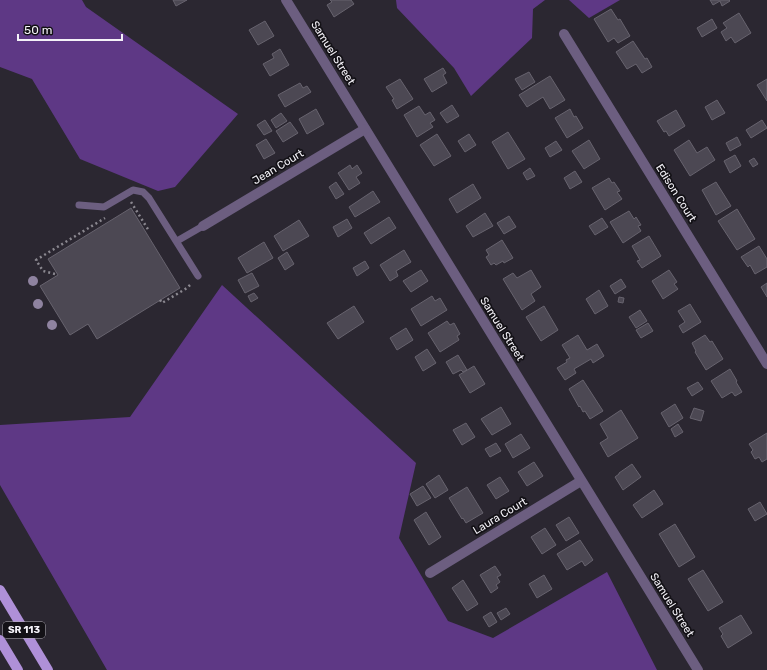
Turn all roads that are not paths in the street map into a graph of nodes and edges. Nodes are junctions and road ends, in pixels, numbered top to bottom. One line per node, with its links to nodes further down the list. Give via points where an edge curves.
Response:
1 (286, 0): 3 (street, Samuel Street)
2 (564, 34): 8 (street, Edison Court)
3 (365, 129): 5 (street, Jean Court); 9 (street, Samuel Street)
4 (79, 205): 6 (lane, via 104,207 133,190 143,192)
5 (203, 226): 6 (lane)
6 (177, 241): 7 (lane)
7 (198, 276)
8 (767, 364)
9 (582, 481): 10 (street, Laura Court); 15 (street, Samuel Street)
10 (430, 573)
11 (0, 590): 14 (main road, SR 113)
12 (0, 640): 13 (main road, SR 113)
13 (18, 670)
14 (48, 670)
15 (698, 670)

